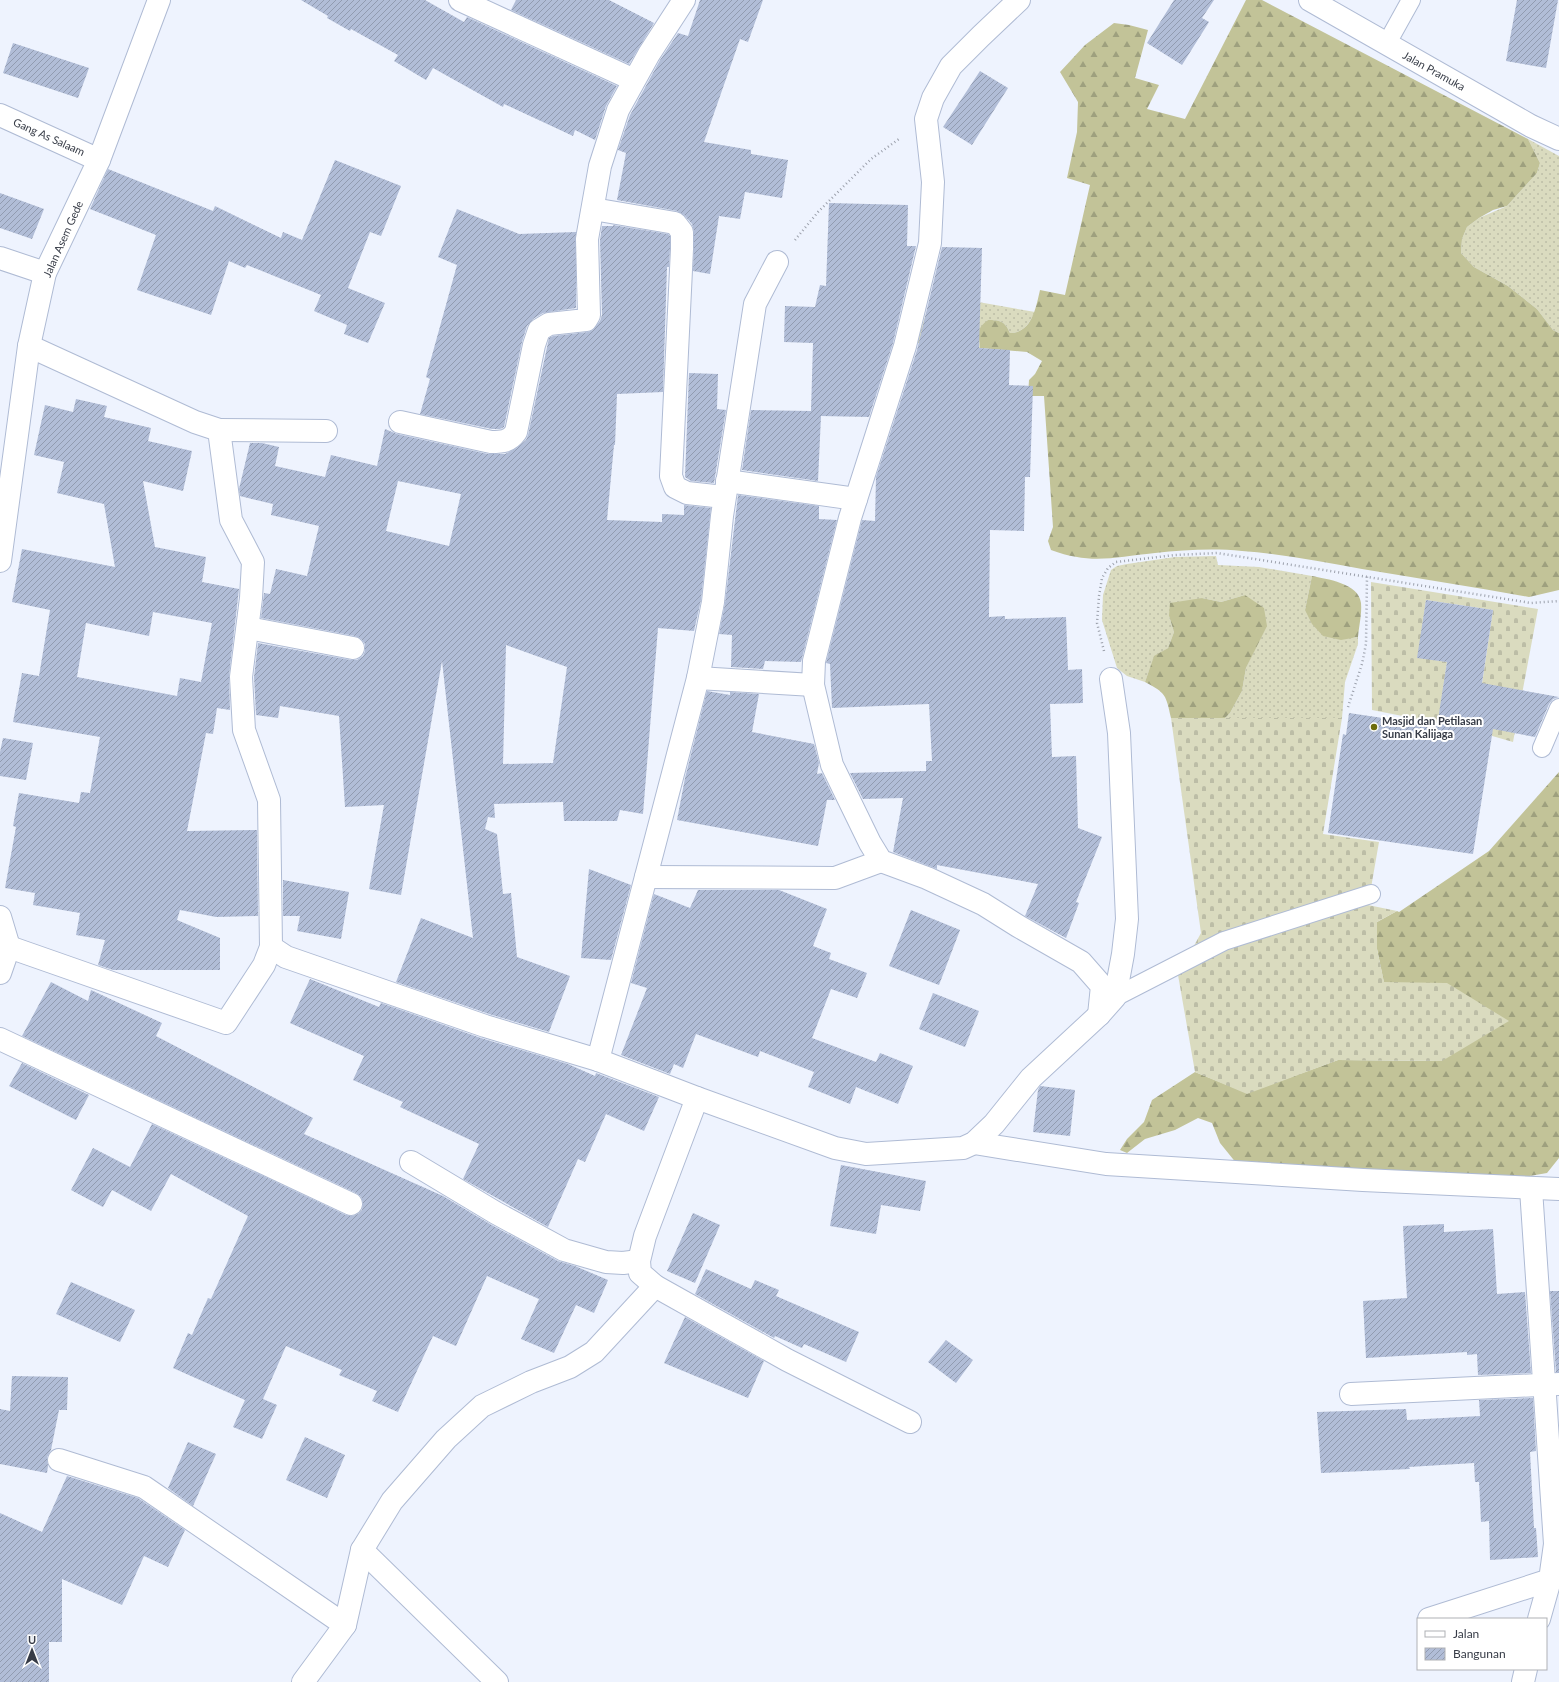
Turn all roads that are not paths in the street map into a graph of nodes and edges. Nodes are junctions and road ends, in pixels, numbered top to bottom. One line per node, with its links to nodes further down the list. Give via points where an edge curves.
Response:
1 (159, 0): 11 (street, Jalan Asem Gede)
2 (460, 0): 8 (street)
3 (684, 0): 8 (street)
4 (1019, 0): 21 (street, via 951,66 933,98 926,119 933,182 930,242 905,346)
5 (1310, 0): 7 (street, Jalan Pramuka)
6 (1411, 0): 7 (lane)
7 (1386, 45): 10 (street, Jalan Pramuka, via 1531,126)
8 (634, 80): 12 (street, via 618,110 600,166)
9 (0, 115): 11 (street, Gang As Salaam)
10 (1558, 136)
11 (99, 160): 15 (street, Jalan Asem Gede)
12 (593, 209): 17 (street, via 587,239 589,315 586,320 549,324 539,330 516,432 512,438 505,442 491,442); 20 (street, via 675,223 682,232 671,476 675,488 687,493)
13 (0, 258): 15 (street)
14 (777, 262): 20 (street, via 755,304)
15 (45, 274): 16 (street, Jalan Asem Gede)
16 (29, 346): 18 (street, via 195,422); 22 (street, Jalan Asem Gede)
17 (400, 422)
18 (219, 430): 19 (street); 23 (street, via 231,520 252,562)
19 (326, 431)
20 (726, 489): 21 (street); 25 (street, via 713,602)
21 (856, 499): 27 (street, via 814,661)
22 (0, 561)
23 (248, 628): 24 (street); 35 (street, via 241,677 244,730 269,800)
24 (353, 648)
25 (698, 678): 27 (street); 31 (street)
26 (1111, 679): 37 (street, via 1119,733 1127,919)
27 (813, 685): 30 (street, via 832,765 866,837)
28 (1559, 708): 29 (lane)
29 (1542, 748)
30 (881, 862): 31 (street, via 835,878); 38 (street, via 927,878 983,904 1081,962 1102,986)
31 (646, 877): 40 (street)
32 (1371, 894): 37 (lane, via 1224,941)
33 (0, 917): 34 (street)
34 (9, 946): 35 (street, via 226,1023 264,965); 36 (street)
35 (271, 946): 40 (street, via 286,957 478,1023)
36 (0, 973)
37 (1115, 997): 38 (street)
38 (1099, 1015): 42 (street, via 1031,1078 994,1124)
39 (0, 1039): 46 (street)
40 (598, 1060): 41 (street)
41 (697, 1098): 42 (street, via 835,1148 866,1154 962,1148); 47 (street, via 645,1236)
42 (974, 1143): 44 (street, via 1106,1164)
43 (411, 1162): 47 (street, via 496,1214 564,1250 606,1262)
44 (1531, 1189): 45 (street); 49 (street)
45 (1559, 1189)
46 (350, 1204)
47 (639, 1261): 48 (street, via 640,1273)
48 (654, 1286): 51 (street, via 787,1360); 54 (street, via 594,1352 570,1367 531,1382 482,1406 446,1439 392,1501)
49 (1552, 1384): 50 (street); 53 (street)
50 (1351, 1394)
51 (910, 1422)
52 (59, 1460): 58 (street, via 144,1487)
53 (1557, 1544): 55 (street)
54 (362, 1550): 58 (street); 61 (street)
55 (1550, 1580): 56 (street); 57 (street)
56 (1432, 1618)
57 (1539, 1618)
58 (345, 1625): 60 (street)
59 (1526, 1670): 62 (street)
60 (303, 1682)
61 (497, 1682)
62 (1523, 1682)

